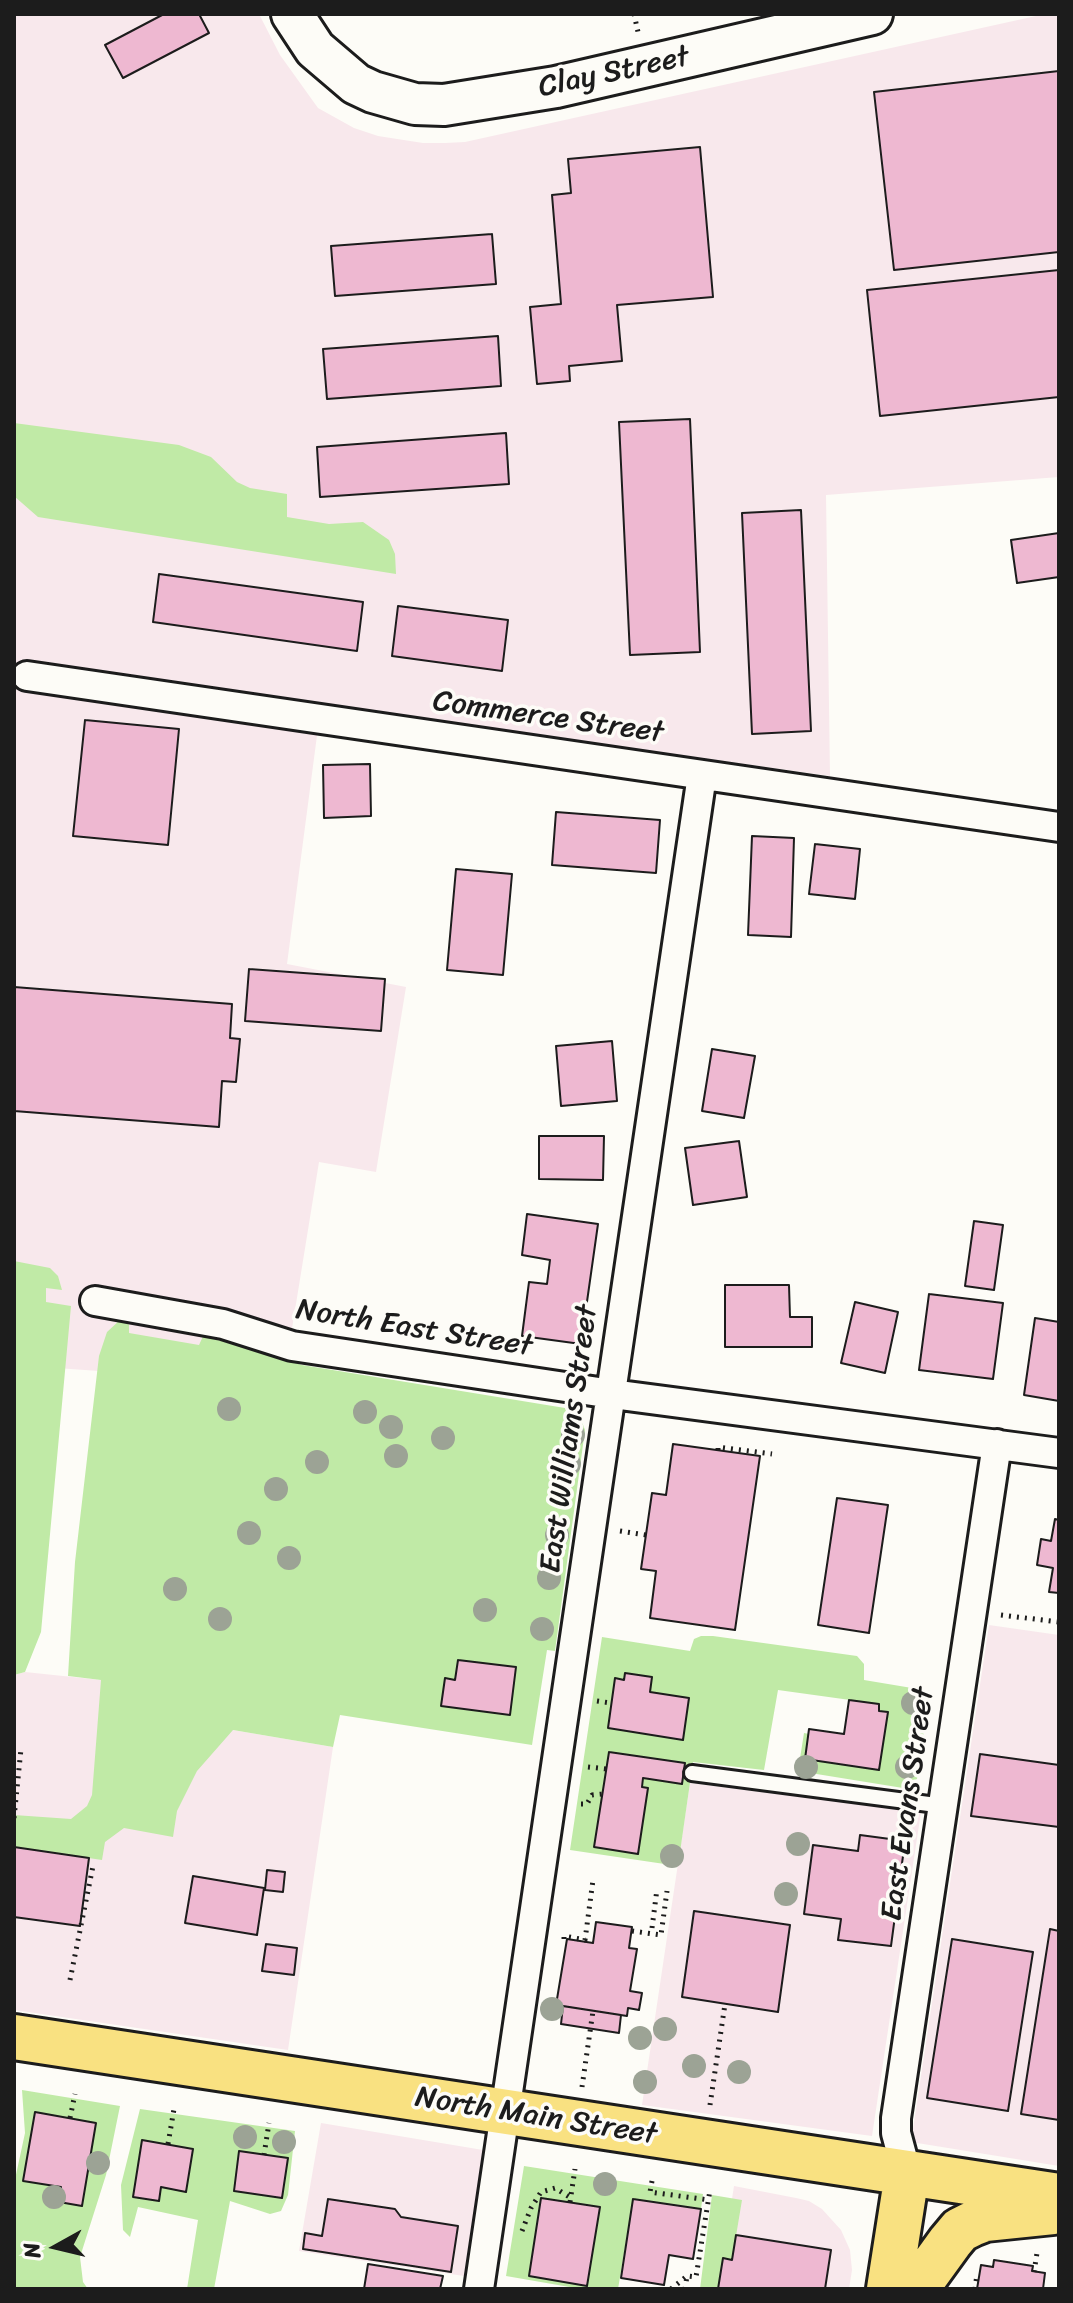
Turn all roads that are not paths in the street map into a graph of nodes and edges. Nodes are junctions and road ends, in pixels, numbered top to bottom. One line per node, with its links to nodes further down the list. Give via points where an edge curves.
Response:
1 (292, 14): 2 (street, Clay Street, via 315,49 356,84 415,104 444,105 556,87)
2 (872, 14)
3 (27, 676): 4 (street, Commerce Street)
4 (702, 775): 5 (street, Commerce Street); 7 (street, East Williams Street)
5 (1059, 827)
6 (95, 1301): 7 (street, North East Street, via 223,1324 292,1346)
7 (612, 1394): 8 (street, North East Street); 13 (street, East Williams Street)
8 (997, 1444): 9 (street, North East Street); 11 (street, East Evans Street)
9 (1059, 1453)
10 (692, 1773): 11 (lane)
11 (944, 1806): 14 (street, East Evans Street, via 896,2118)
12 (14, 2037): 13 (main road, North Main Street)
13 (506, 2113): 14 (main road, North Main Street); 17 (street, East Williams Street)
14 (907, 2174): 15 (main road, North Main Street); 18 (main road)
15 (1059, 2196)
16 (1059, 2212): 19 (main road, via 985,2219 960,2230)
17 (479, 2289)
18 (889, 2289)
19 (916, 2289)

